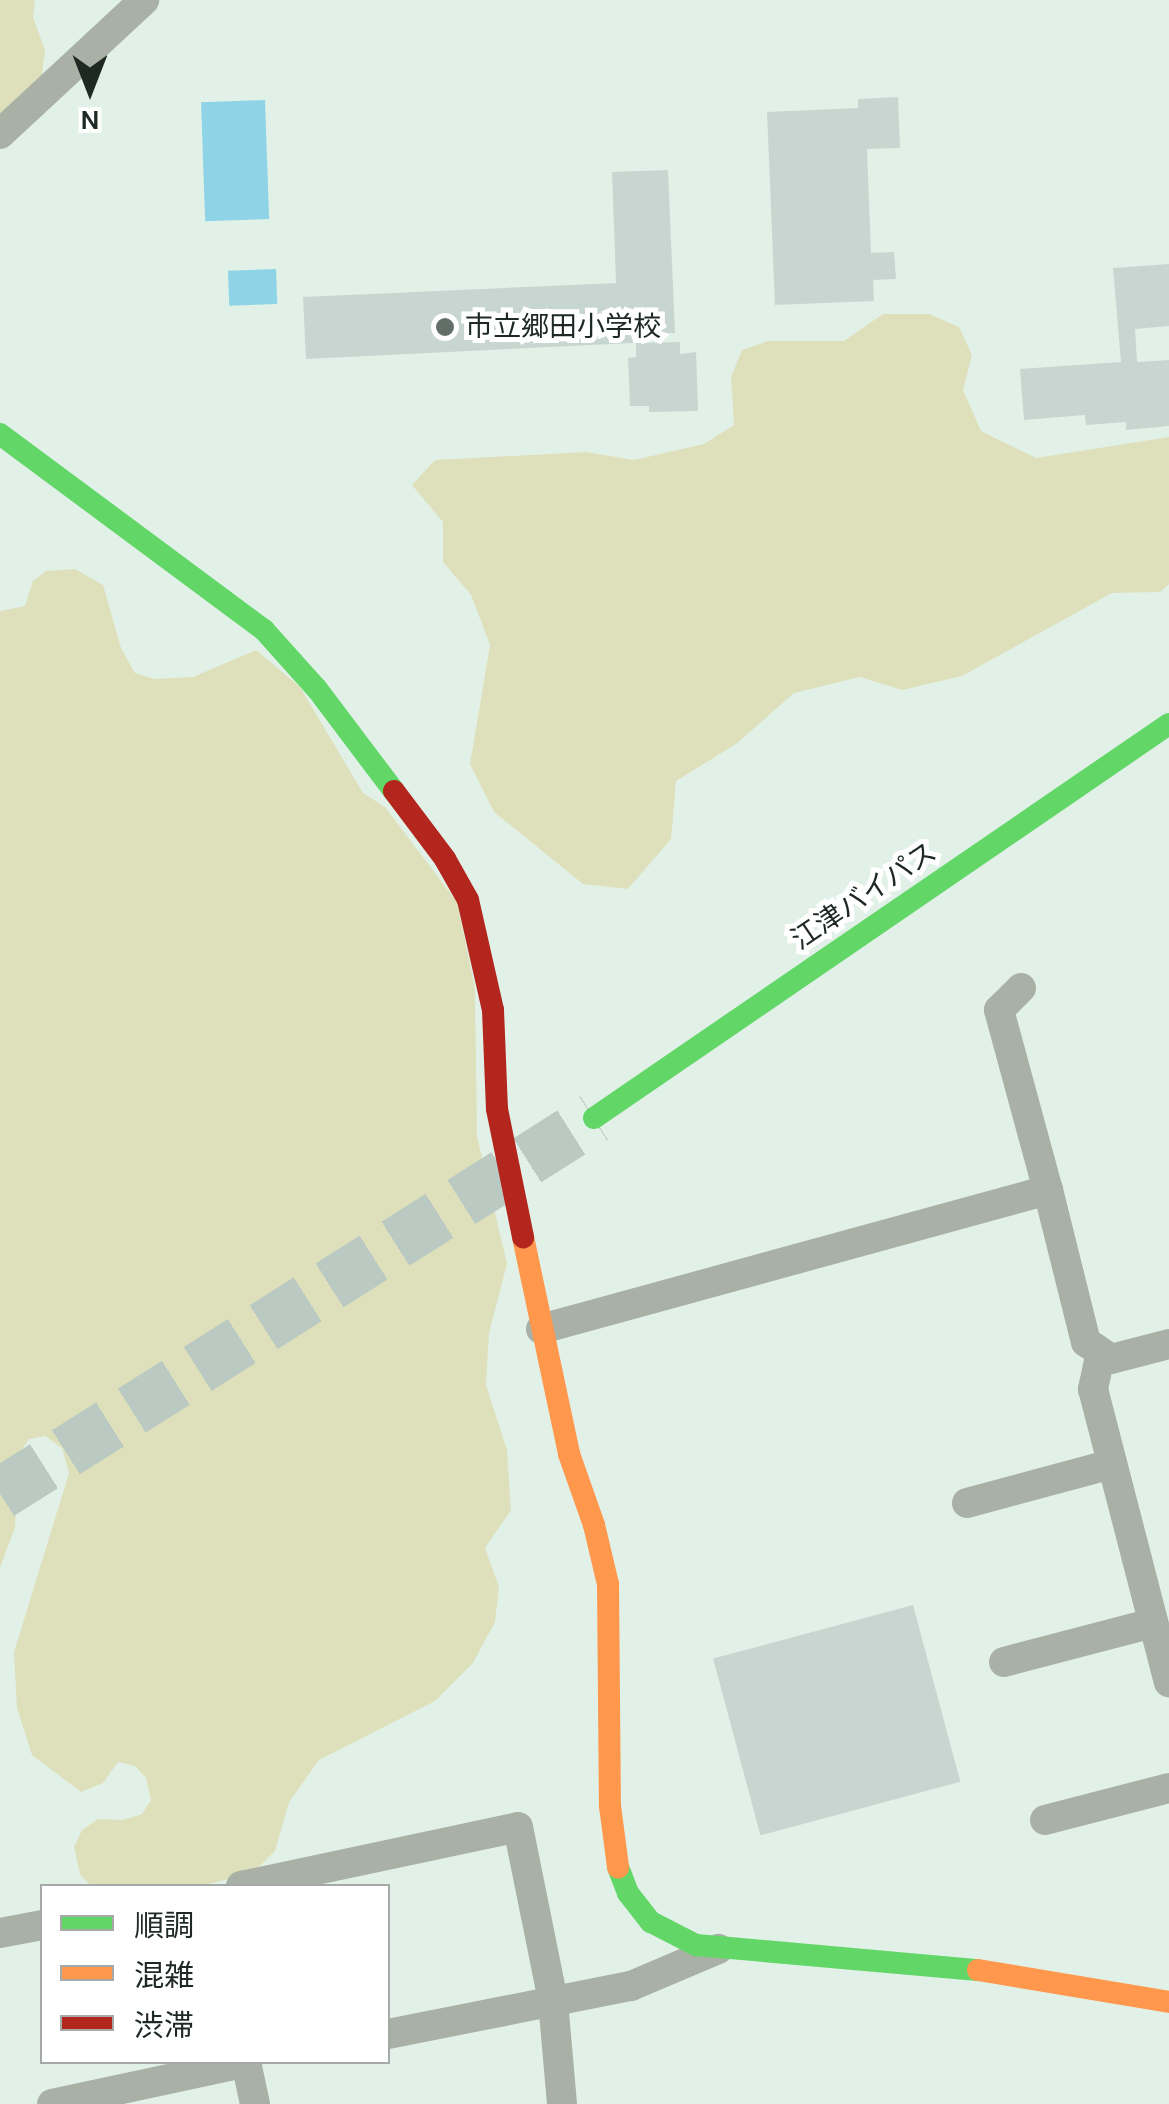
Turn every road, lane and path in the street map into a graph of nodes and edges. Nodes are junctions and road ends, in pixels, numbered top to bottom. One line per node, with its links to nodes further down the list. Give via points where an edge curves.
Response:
1 (144, 0): 2 (street)
2 (0, 134)
3 (0, 434): 8 (main road, via 264,630 317,689 445,860 468,900 486,964 497,1109)
4 (1169, 724): 6 (main road, 江津バイパス)
5 (1020, 988): 7 (street, via 999,1010)
6 (594, 1118)
7 (1048, 1190): 8 (street); 10 (street, via 1086,1342)
8 (541, 1329): 21 (main road, via 608,1584 616,1862 628,1893 651,1922)
9 (1169, 1344): 10 (street)
10 (1100, 1356): 11 (street, via 1093,1390)
11 (1112, 1464): 12 (street); 13 (street)
12 (967, 1503)
13 (1154, 1623): 14 (street); 15 (street)
14 (1004, 1662)
15 (1169, 1682)
16 (1169, 1788): 17 (street)
17 (1045, 1820)
18 (251, 1884): 22 (street, via 518,1828)
19 (40, 1925): 20 (street)
20 (0, 1933)
21 (718, 1949): 22 (street, via 632,1986); 23 (main road, via 1011,1972)
22 (552, 2001): 24 (street); 29 (street)
23 (1169, 2002)
24 (390, 2034)
25 (238, 2064): 27 (street)
26 (247, 2064): 28 (street)
27 (52, 2104)
28 (255, 2104)
29 (562, 2104)

